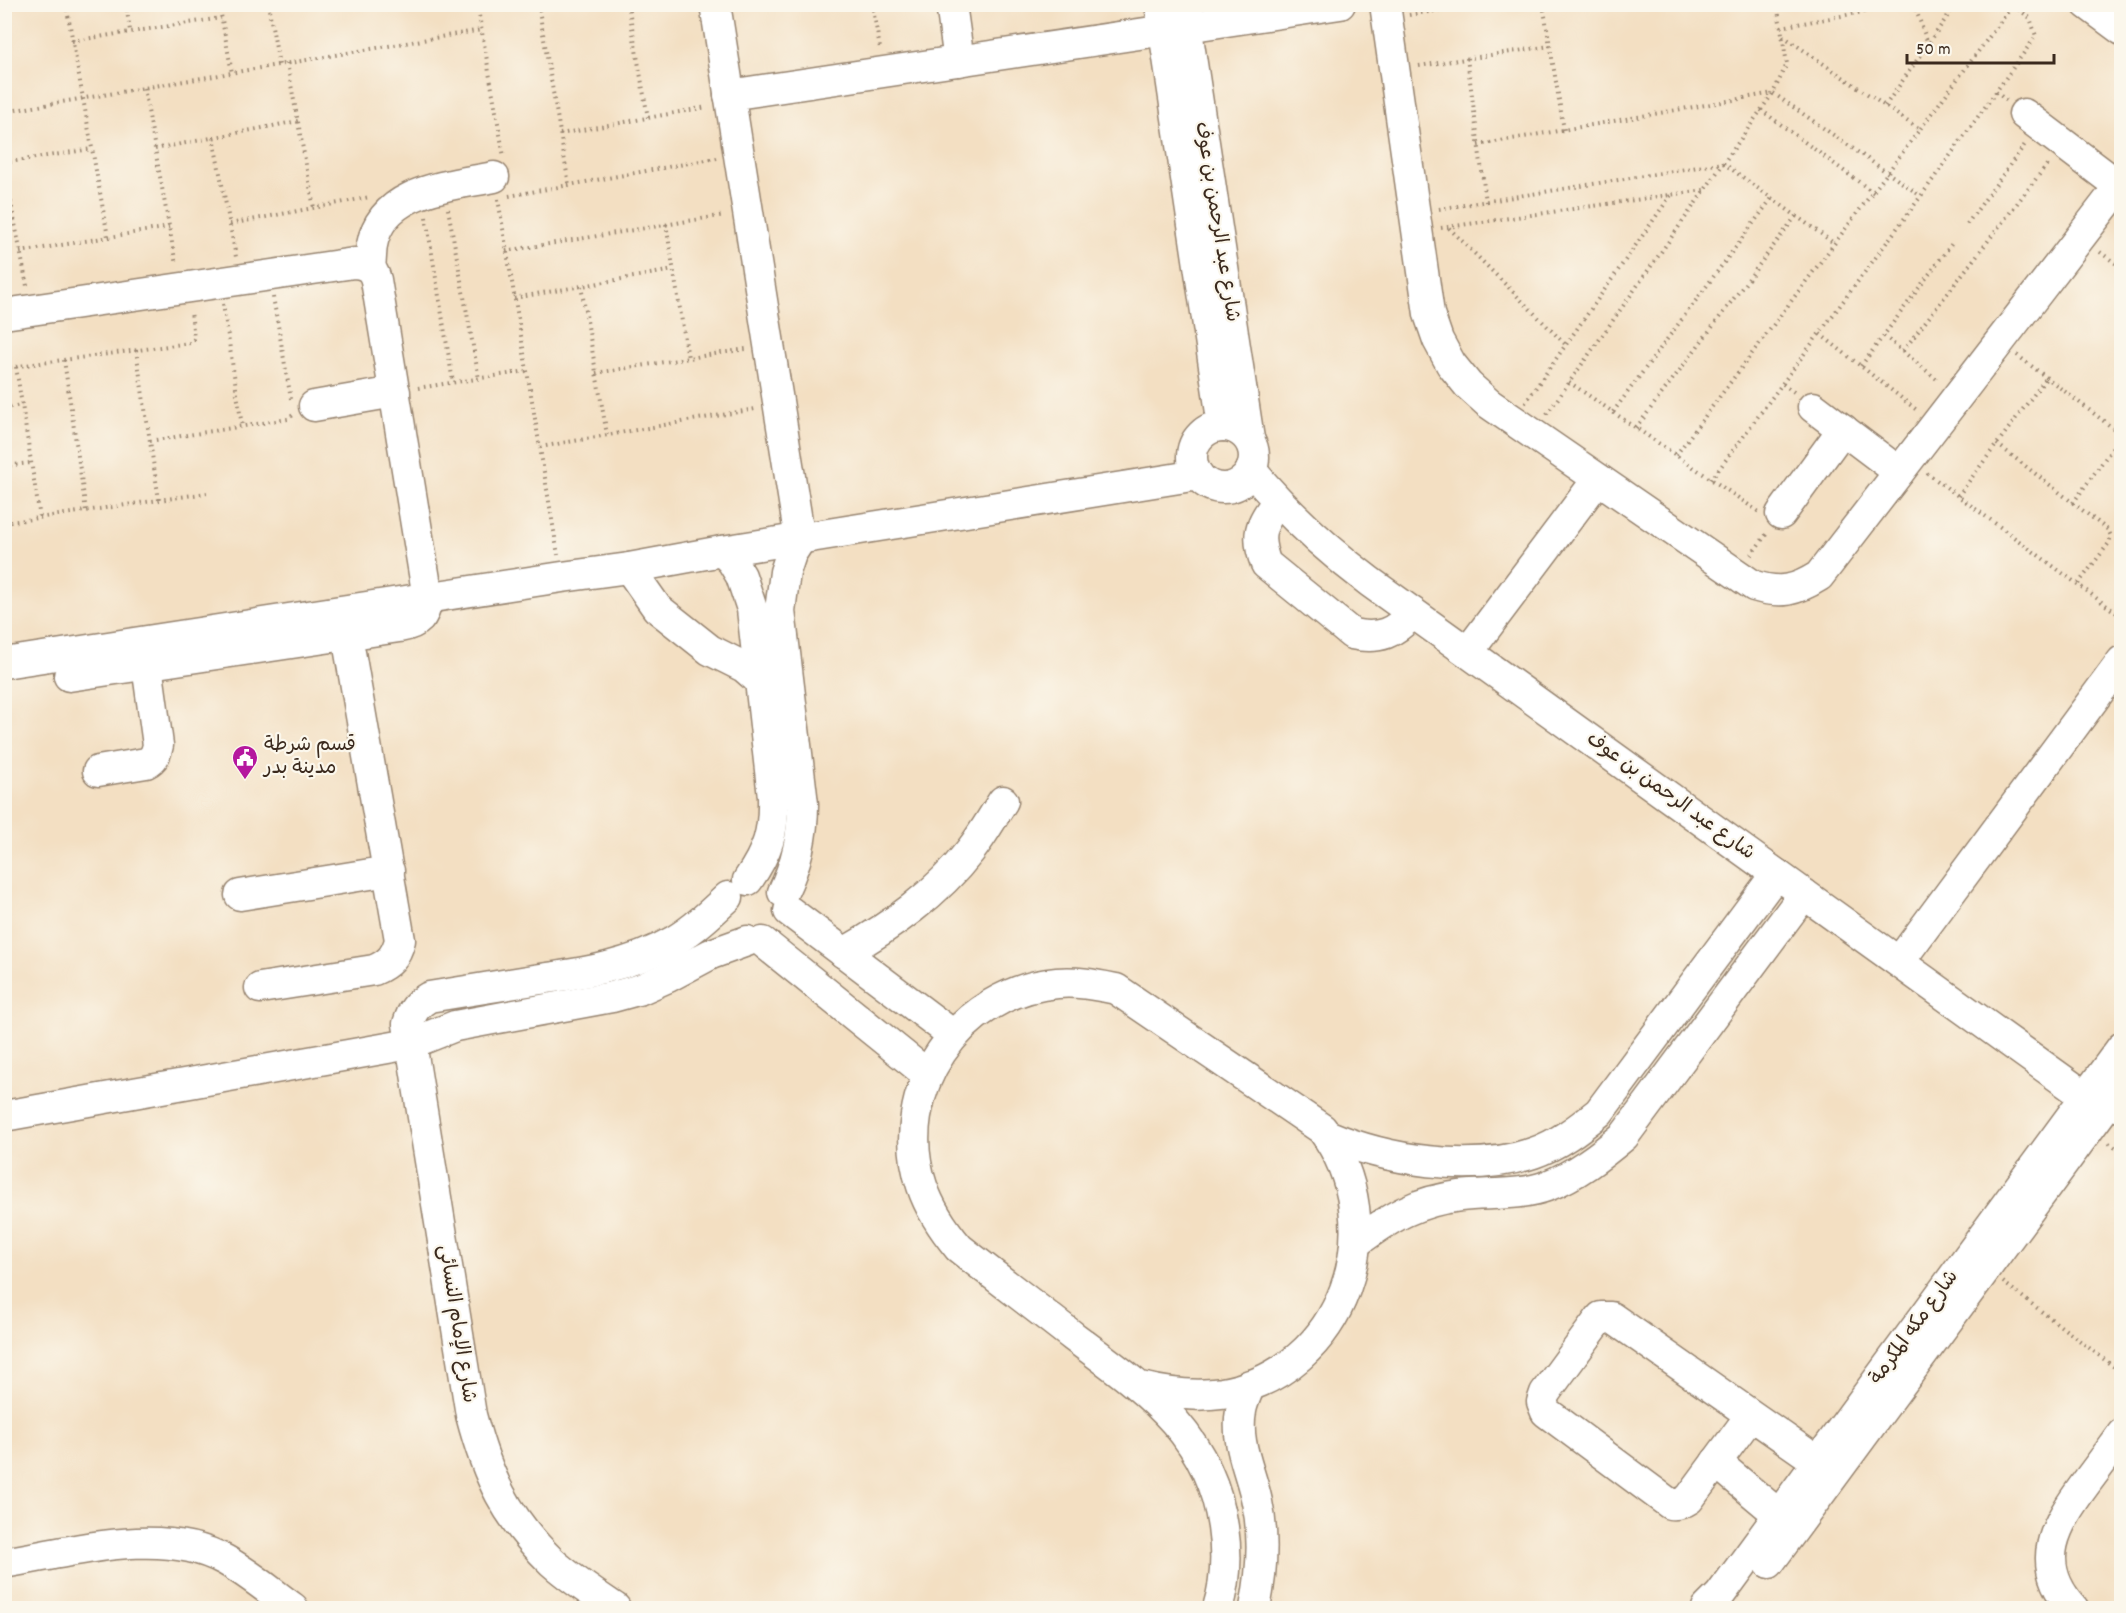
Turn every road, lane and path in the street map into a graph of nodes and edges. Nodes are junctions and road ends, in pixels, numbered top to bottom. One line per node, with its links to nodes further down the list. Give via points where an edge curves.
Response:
1 (66, 4): 28 (path)
2 (126, 4): 26 (path)
3 (219, 4): 22 (path)
4 (268, 4): 34 (path)
5 (477, 4): 24 (path)
6 (538, 4): 50 (path)
7 (628, 4): 45 (path)
8 (715, 4): 41 (street)
9 (872, 4): 36 (path)
10 (951, 4): 32 (street)
11 (1340, 4): 21 (street)
12 (1543, 4): 30 (path)
13 (1777, 4): 23 (path)
14 (1907, 4): 23 (path)
15 (1914, 4): 29 (path)
16 (1956, 4): 29 (path)
17 (2087, 4): 25 (street)
18 (1477, 5): 20 (path)
19 (2013, 5): 49 (path); 66 (path, via 2030,18 2036,36)
20 (1386, 11): 35 (street)
21 (1174, 17): 32 (street); 122 (street, شارع عبد الرحمن بن عوف)
22 (221, 18): 26 (path); 37 (path)
23 (1781, 27): 27 (path)
24 (482, 30): 33 (path); 59 (path)
25 (2121, 30)
26 (130, 31): 28 (path)
27 (1782, 36): 39 (path, via 1787,64); 42 (path)
28 (72, 41): 40 (path)
29 (1928, 45): 42 (path)
30 (1550, 46): 31 (path); 48 (path)
31 (1467, 58): 35 (path); 52 (path)
32 (959, 61): 36 (street)
33 (287, 63): 34 (path); 46 (path)
34 (279, 65): 37 (path)
35 (1394, 70): 72 (street)
36 (884, 72): 41 (street)
37 (232, 73): 38 (path)
38 (144, 88): 40 (path); 54 (path)
39 (1773, 93): 43 (path); 48 (path); 58 (path)
40 (82, 99): 44 (path); 53 (path)
41 (730, 99): 45 (path); 55 (street)
42 (1885, 106): 49 (path)
43 (1761, 110): 56 (path); 63 (path)
44 (4, 112)
45 (648, 118): 50 (path)
46 (298, 121): 51 (path); 69 (path)
47 (2042, 127): 60 (street); 75 (path); 97 (path)
48 (1563, 130): 52 (path)
49 (1920, 130): 58 (path)
50 (560, 134): 61 (path)
51 (213, 137): 54 (path); 73 (path)
52 (1478, 145): 68 (path)
53 (92, 149): 57 (path); 78 (path)
54 (155, 149): 76 (path)
55 (739, 154): 61 (path); 70 (street)
56 (1723, 163): 62 (path); 67 (path); 68 (path)
57 (4, 165): 82 (path)
58 (1888, 173): 63 (path); 66 (path)
59 (503, 184): 61 (path); 64 (street); 81 (path)
60 (2120, 184): 93 (street)
61 (569, 185)
62 (1704, 190): 65 (path); 108 (path)
63 (1874, 193): 80 (path)
64 (422, 194): 69 (path, via 383,196); 83 (street, via 382,220 372,243); 106 (path); 107 (path)
65 (1672, 195): 77 (path); 95 (path)
66 (1922, 196): 91 (path)
67 (1772, 198): 71 (path); 116 (path)
68 (1486, 202): 72 (path)
69 (314, 208): 73 (path)
70 (747, 211): 74 (path); 94 (street)
71 (1796, 216): 80 (path); 120 (path)
72 (1415, 222): 77 (path); 119 (street, via 1429,315 1438,340 1468,385)
73 (230, 224): 86 (path)
74 (666, 224): 81 (path); 84 (path)
75 (1967, 224)
76 (169, 227): 78 (path); 88 (path)
77 (1449, 227): 95 (path)
78 (108, 237): 82 (path)
79 (1953, 242): 92 (path)
80 (1835, 244): 128 (path)
81 (507, 251): 89 (path)
82 (20, 252): 90 (path)
83 (370, 268): 85 (street, via 354,263); 109 (street, via 376,280)
84 (673, 270): 87 (path); 98 (path)
85 (270, 276): 86 (street); 118 (path, via 292,416)
86 (230, 281): 88 (street); 118 (path)
87 (581, 286): 89 (path); 104 (path)
88 (184, 288): 90 (street); 96 (path, via 193,342)
89 (514, 298): 103 (path)
90 (18, 312)
91 (1820, 334): 100 (path); 135 (path)
92 (1884, 336): 97 (path); 100 (path)
93 (2000, 342): 105 (path); 110 (street)
94 (769, 345): 98 (path); 112 (street)
95 (1566, 345): 119 (path)
96 (136, 350): 99 (path); 125 (path)
97 (1903, 351): 110 (path)
98 (688, 358): 104 (path)
99 (64, 360): 101 (path); 141 (path)
100 (1861, 366): 117 (path)
101 (16, 367): 102 (path); 111 (path)
102 (4, 368)
103 (527, 371): 106 (path); 127 (path)
104 (596, 373): 123 (path)
105 (2047, 377): 124 (path); 126 (path)
106 (479, 378): 107 (path)
107 (453, 382): 109 (path)
108 (1569, 382): 116 (path); 119 (path)
109 (395, 392): 113 (street); 151 (street)
110 (1958, 396): 117 (street)
111 (22, 405): 115 (path); 129 (path)
112 (778, 405): 123 (path); 145 (street)
113 (314, 406)
114 (1813, 407): 121 (street)
115 (4, 408)
116 (1613, 412): 120 (path)
117 (1936, 425): 131 (street)
118 (242, 426): 125 (path)
119 (1522, 427): 134 (street)
120 (1636, 428): 128 (path)
121 (1843, 429): 131 (street); 143 (street)
122 (1236, 433): 132 (street, via 1254,455); 133 (street, via 1209,429 1197,439 1192,461)
123 (607, 435): 127 (path)
124 (2121, 435): 140 (path)
125 (150, 441): 138 (path)
126 (1997, 444): 137 (path); 140 (path)
127 (540, 447): 149 (path)
128 (1676, 455): 135 (path)
129 (32, 463): 130 (path); 142 (path)
130 (4, 466)
131 (1904, 466): 137 (path); 148 (street, via 1819,576 1788,591 1771,591 1754,586)
132 (1251, 470): 133 (street, via 1242,482 1229,488 1208,484); 139 (street, شارع عبد الرحمن بن عوف)
133 (1198, 475): 145 (street)
134 (1598, 479): 148 (street); 155 (street)
135 (1711, 480): 143 (path)
136 (207, 493): 138 (path)
137 (1958, 496): 150 (path)
138 (159, 500): 141 (path)
139 (1277, 502): 152 (street, شارع عبد الرحمن بن عوف, via 1337,557); 152 (street, via 1263,521 1260,535 1266,564 1352,634 1379,636 1392,631)
140 (2073, 503): 150 (path, via 2111,536)
141 (86, 511): 142 (path)
142 (40, 518): 144 (path)
143 (1777, 519): 148 (path)
144 (4, 523)
145 (800, 540): 146 (street); 168 (street, via 785,572 780,611 803,804 800,850)
146 (722, 551): 147 (street); 160 (street, via 732,561 748,593)
147 (629, 568): 149 (street); 160 (street, via 657,608 710,650 744,667)
148 (1737, 574)
149 (562, 577): 151 (street)
150 (2077, 585): 153 (path)
151 (428, 597): 154 (street, via 424,614 409,625); 157 (street)
152 (1413, 613): 155 (street, شارع عبد الرحمن بن عوف)
153 (2121, 617)
154 (347, 635): 158 (street); 163 (street)
155 (1467, 652): 164 (street, شارع عبد الرحمن بن عوف)
156 (2121, 661): 171 (street)
157 (4, 663)
158 (147, 665): 159 (street); 161 (street, via 158,745 153,759)
159 (69, 676)
160 (760, 681): 165 (street, via 774,819 761,861)
161 (98, 771)
162 (1004, 801): 170 (street, via 970,852 948,876 899,918)
163 (389, 871): 167 (street); 172 (street, via 400,940 392,959 374,970)
164 (1776, 874): 166 (street, شارع عبد الرحمن بن عوف); 180 (street, via 1599,1112 1569,1136 1534,1153 1506,1160 1458,1162 1406,1158 1354,1147)
165 (738, 889): 168 (street, via 764,879 777,886); 169 (street, via 725,912 726,920 734,933); 174 (street, شارع الإمام النسائى, via 703,921 643,956 611,967 429,997 412,1013 408,1024)
166 (1804, 894): 171 (street, شارع عبد الرحمن بن عوف); 181 (street, via 1624,1136 1587,1166 1545,1186 1496,1196 1461,1196 1423,1203 1388,1219)
167 (240, 895)
168 (786, 901): 169 (street, via 786,925 781,931); 170 (street)
169 (755, 941): 174 (street, via 711,954 640,989 455,1026); 176 (street)
170 (844, 953): 173 (street)
171 (1899, 962): 178 (street, شارع عبد الرحمن بن عوف)
172 (260, 988)
173 (953, 1035): 176 (street); 180 (street, via 1000,999 1028,988 1087,983 1116,989)
174 (410, 1044): 179 (street); 194 (street, شارع الإمام النسائى, via 471,1415 482,1457 500,1496 524,1532 554,1563)
175 (2121, 1047): 178 (street, شارع مكه المكرمة)
176 (928, 1075): 185 (street, via 917,1111 915,1148 921,1185 936,1219 958,1248)
177 (2121, 1084): 178 (street, شارع مكه المكرمة)
178 (2094, 1103): 182 (street, شارع مكه المكرمة); 188 (street, شارع مكه المكرمة)
179 (4, 1116)
180 (1327, 1135): 181 (street, via 1351,1186)
181 (1357, 1242): 184 (street, via 1352,1273 1341,1303 1324,1329 1304,1353)
182 (1985, 1269): 183 (path); 192 (street, شارع مكه المكرمة)
183 (2121, 1373)
184 (1250, 1385): 185 (street, via 1196,1396); 196 (street, via 1241,1410 1239,1438 1257,1502 1262,1538)
185 (1141, 1387): 195 (street, via 1181,1428 1212,1481 1225,1542)
186 (1751, 1415): 188 (street); 189 (street); 189 (street, via 1606,1316 1598,1321 1543,1397 1546,1412 1670,1504 1689,1499)
187 (2121, 1434): 197 (street, via 2064,1512 2054,1533 2054,1578)
188 (1817, 1461): 190 (street, شارع مكه المكرمة)
189 (1716, 1462): 190 (street)
190 (1778, 1514): 192 (street, شارع مكه المكرمة)
191 (4, 1563): 193 (street, via 129,1542 162,1542 194,1547 224,1559)
192 (1726, 1606)
193 (293, 1608)
194 (615, 1608)
195 (1218, 1608)
196 (1255, 1608)
197 (2073, 1608)

